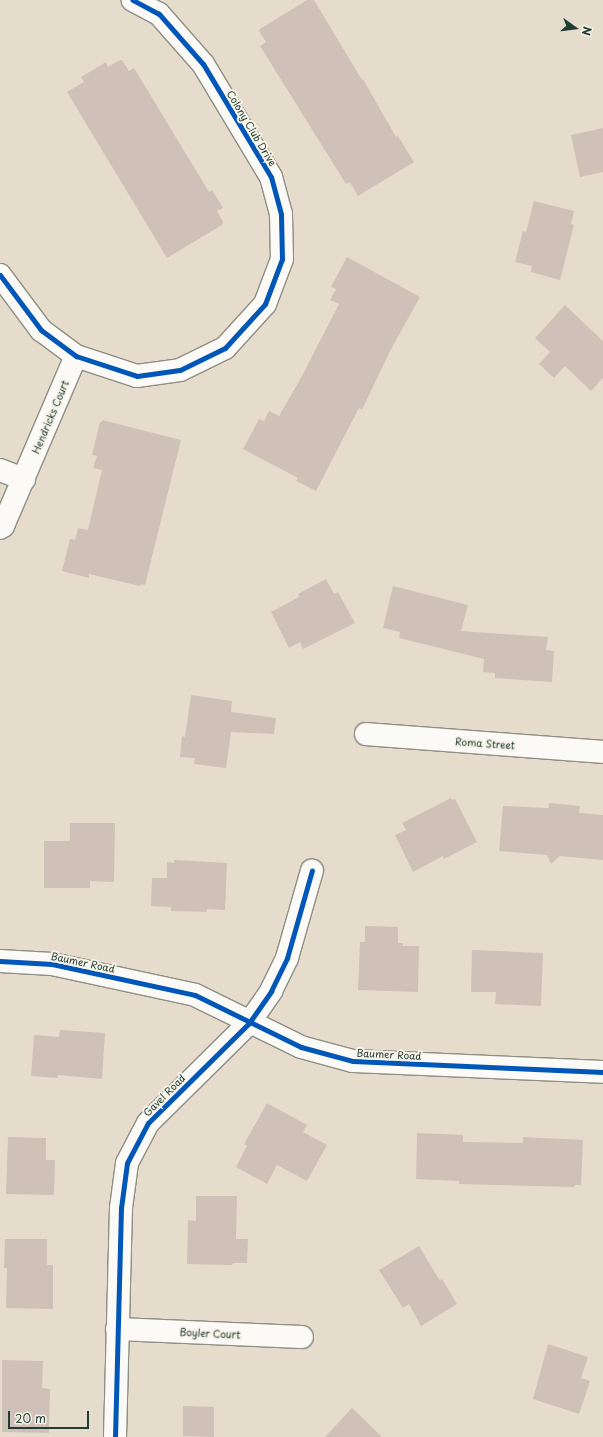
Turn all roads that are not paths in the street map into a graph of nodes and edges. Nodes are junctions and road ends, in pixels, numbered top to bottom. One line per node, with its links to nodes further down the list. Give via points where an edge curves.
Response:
1 (133, 0): 3 (street, Colony Club Drive, via 159,14 203,64 271,177 282,214 282,259 265,304 225,348 180,370 137,376)
2 (0, 275): 3 (street, Colony Club Drive, via 41,330)
3 (76, 356): 5 (street, Hendricks Court)
4 (0, 470): 5 (street)
5 (24, 479): 6 (street, Hendricks Court)
6 (0, 528)
7 (366, 734): 8 (street, Roma Street)
8 (603, 752)
9 (312, 870): 11 (street, Gavel Road, via 287,958 271,992)
10 (0, 961): 11 (street, Baumer Road, via 52,964 195,995)
11 (249, 1023): 12 (street, Baumer Road, via 301,1047 354,1061); 13 (street, Gavel Road, via 148,1123 127,1163 121,1208)
12 (603, 1072)
13 (117, 1329): 14 (street, Boyler Court); 15 (street, Gavel Road)
14 (302, 1337)
15 (115, 1437)

